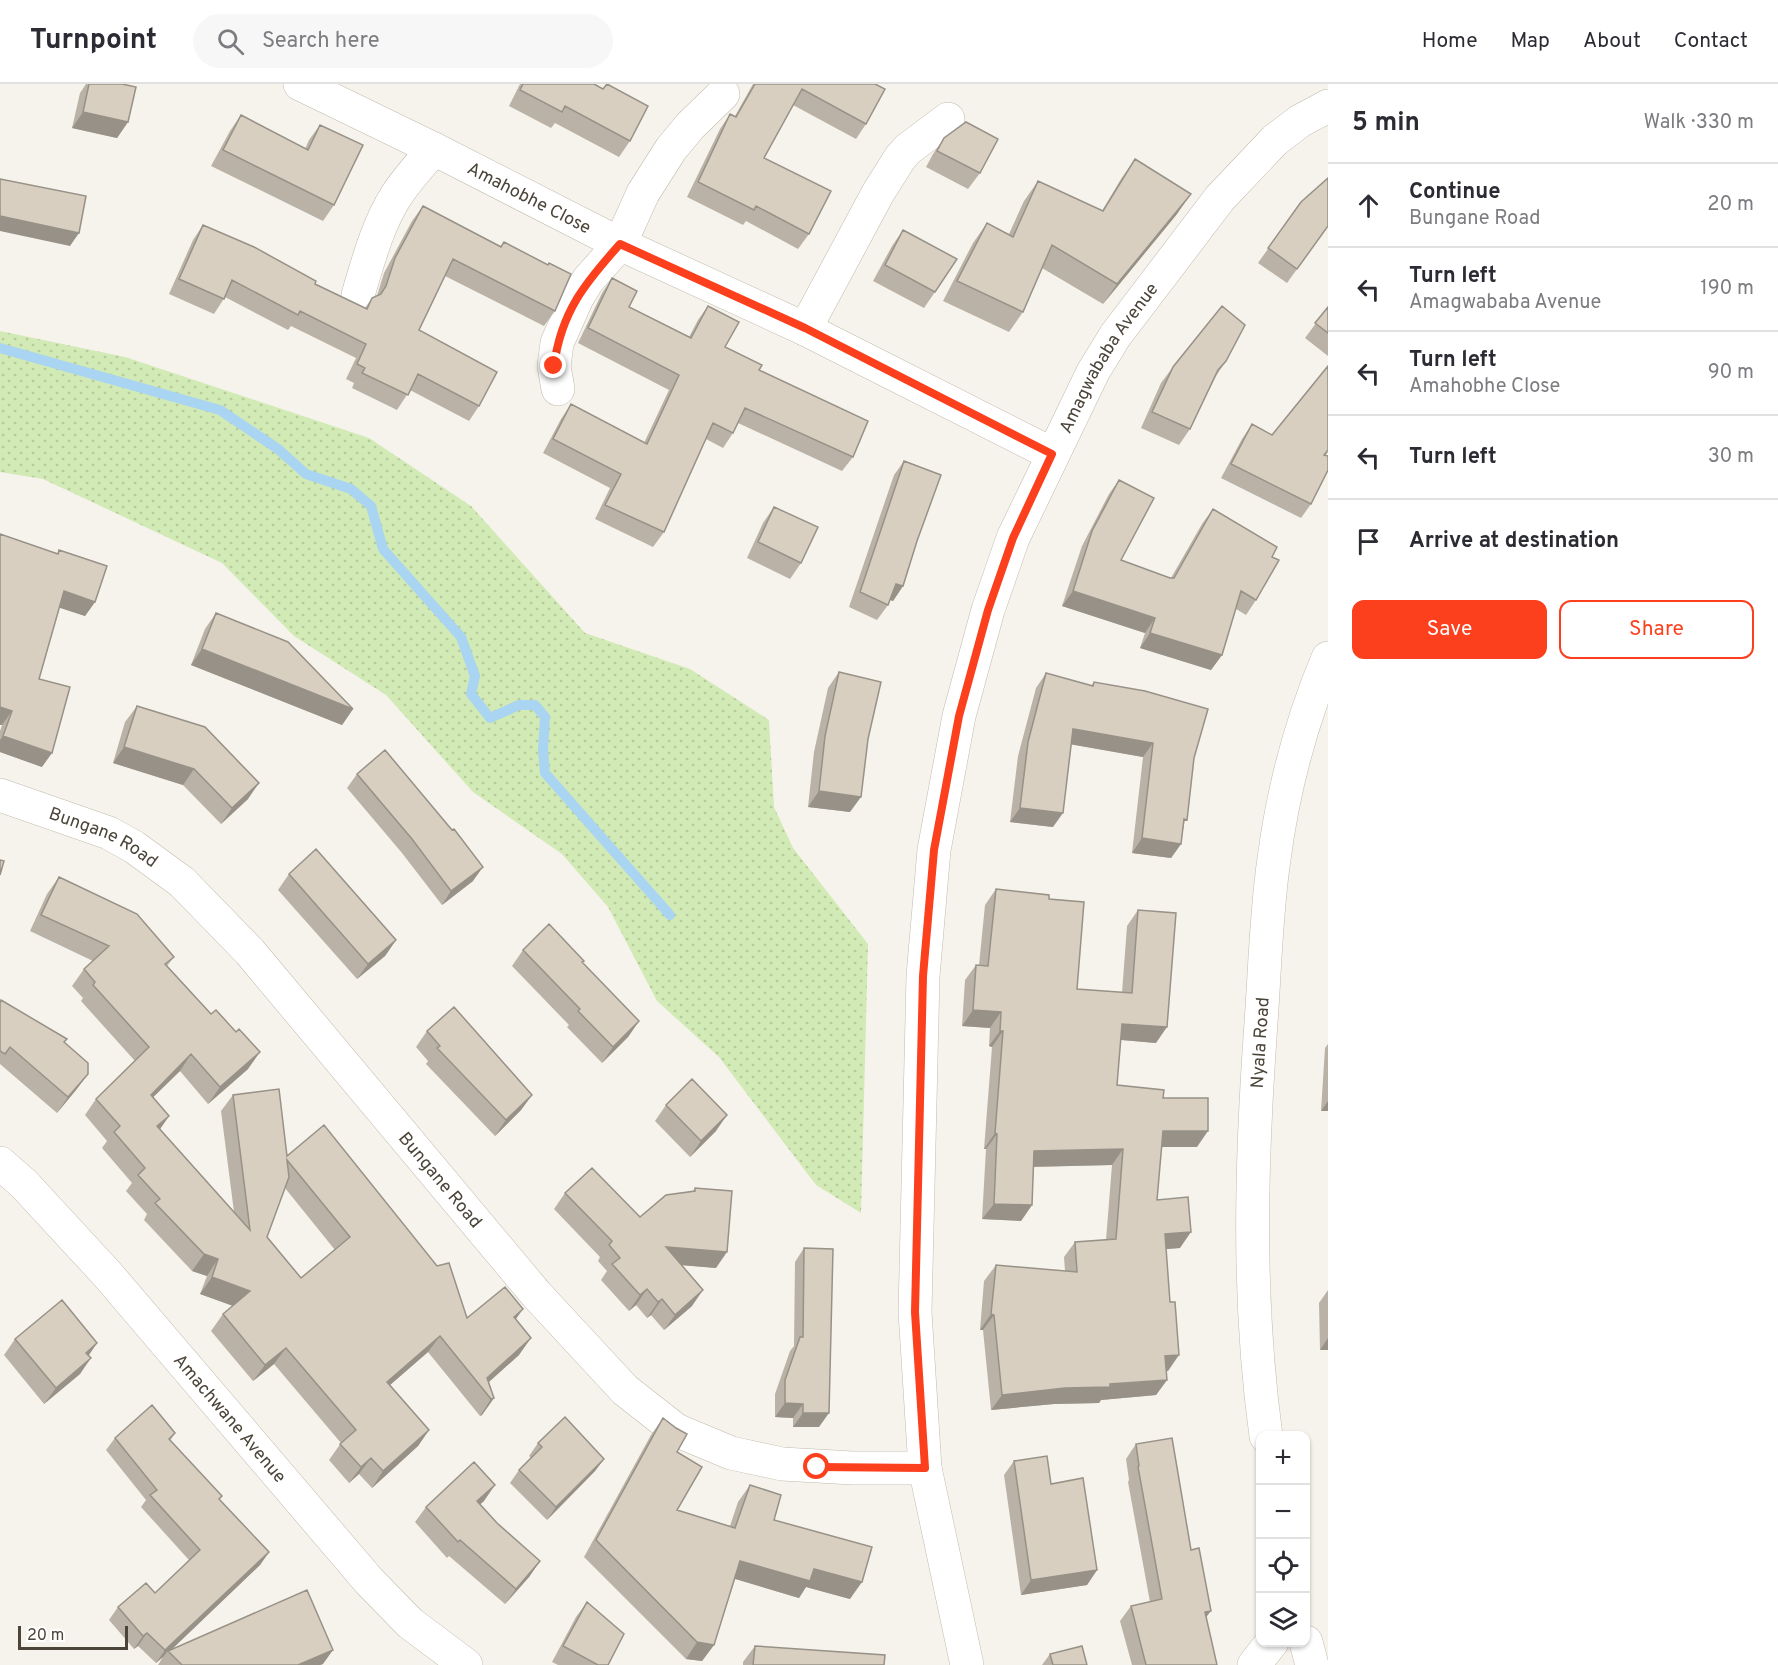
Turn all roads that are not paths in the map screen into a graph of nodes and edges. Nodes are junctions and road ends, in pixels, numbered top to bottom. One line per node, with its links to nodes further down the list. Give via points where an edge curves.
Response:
1 (300, 84): 5 (street, Amahobhe Close)
2 (723, 94): 6 (street, via 671,149)
3 (1328, 106): 10 (street, Amagwababa Avenue, via 1275,140 1220,198 1115,336)
4 (948, 119): 8 (street, via 900,158)
5 (434, 149): 6 (street, Amahobhe Close); 7 (street, via 396,196 371,252)
6 (620, 244): 8 (street, Amahobhe Close); 9 (street, via 588,280 565,322 554,366)
7 (358, 295)
8 (805, 328): 10 (street, Amahobhe Close)
9 (558, 389)
10 (1052, 454): 15 (street, Amagwababa Avenue, via 1013,538 988,610 959,716 934,850 923,976 915,1312)
11 (1328, 658): 14 (street, Nyala Road, via 1286,791 1268,909 1252,1192 1254,1301)
12 (0, 795): 15 (street, Bungane Road, via 110,833 182,882 250,952 536,1294 625,1390 676,1430 731,1452 782,1464)
13 (0, 1163): 18 (street, Amachwane Avenue, via 108,1275 369,1581 410,1623)
14 (1266, 1431)
15 (925, 1468): 19 (street, Amagwababa Avenue)
16 (1268, 1647): 20 (street)
17 (1306, 1647): 21 (street)
18 (466, 1665)
19 (967, 1665)
20 (1254, 1665)
21 (1311, 1665)

